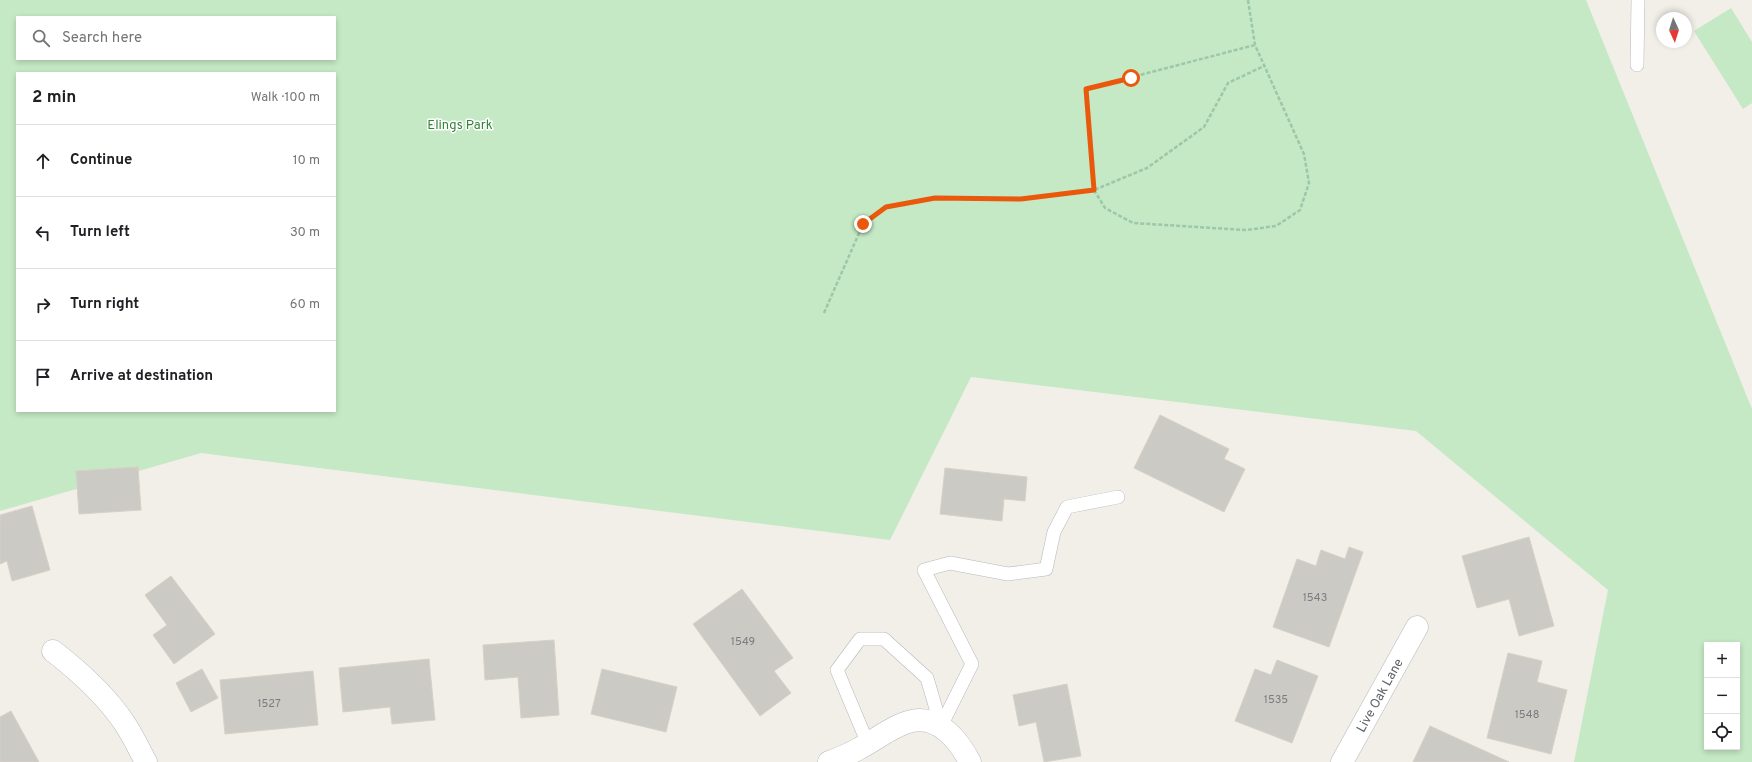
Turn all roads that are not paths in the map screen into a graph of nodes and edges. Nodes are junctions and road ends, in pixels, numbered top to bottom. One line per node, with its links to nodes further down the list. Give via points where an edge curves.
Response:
1 (1638, 0): 2 (lane)
2 (1638, 65)
3 (1118, 497): 6 (lane, via 1067,507 1054,532 1046,570 1008,574 950,563 924,570 972,664)
4 (1417, 627): 11 (street, Live Oak Lane)
5 (53, 652): 8 (street, via 76,669 107,701)
6 (941, 726): 7 (street, via 926,721 912,721); 7 (lane, via 927,678 884,639 860,639 837,670); 10 (street, via 952,736)
7 (868, 744): 9 (street)
8 (146, 762)
9 (829, 762)
10 (970, 762)
11 (1342, 762)

